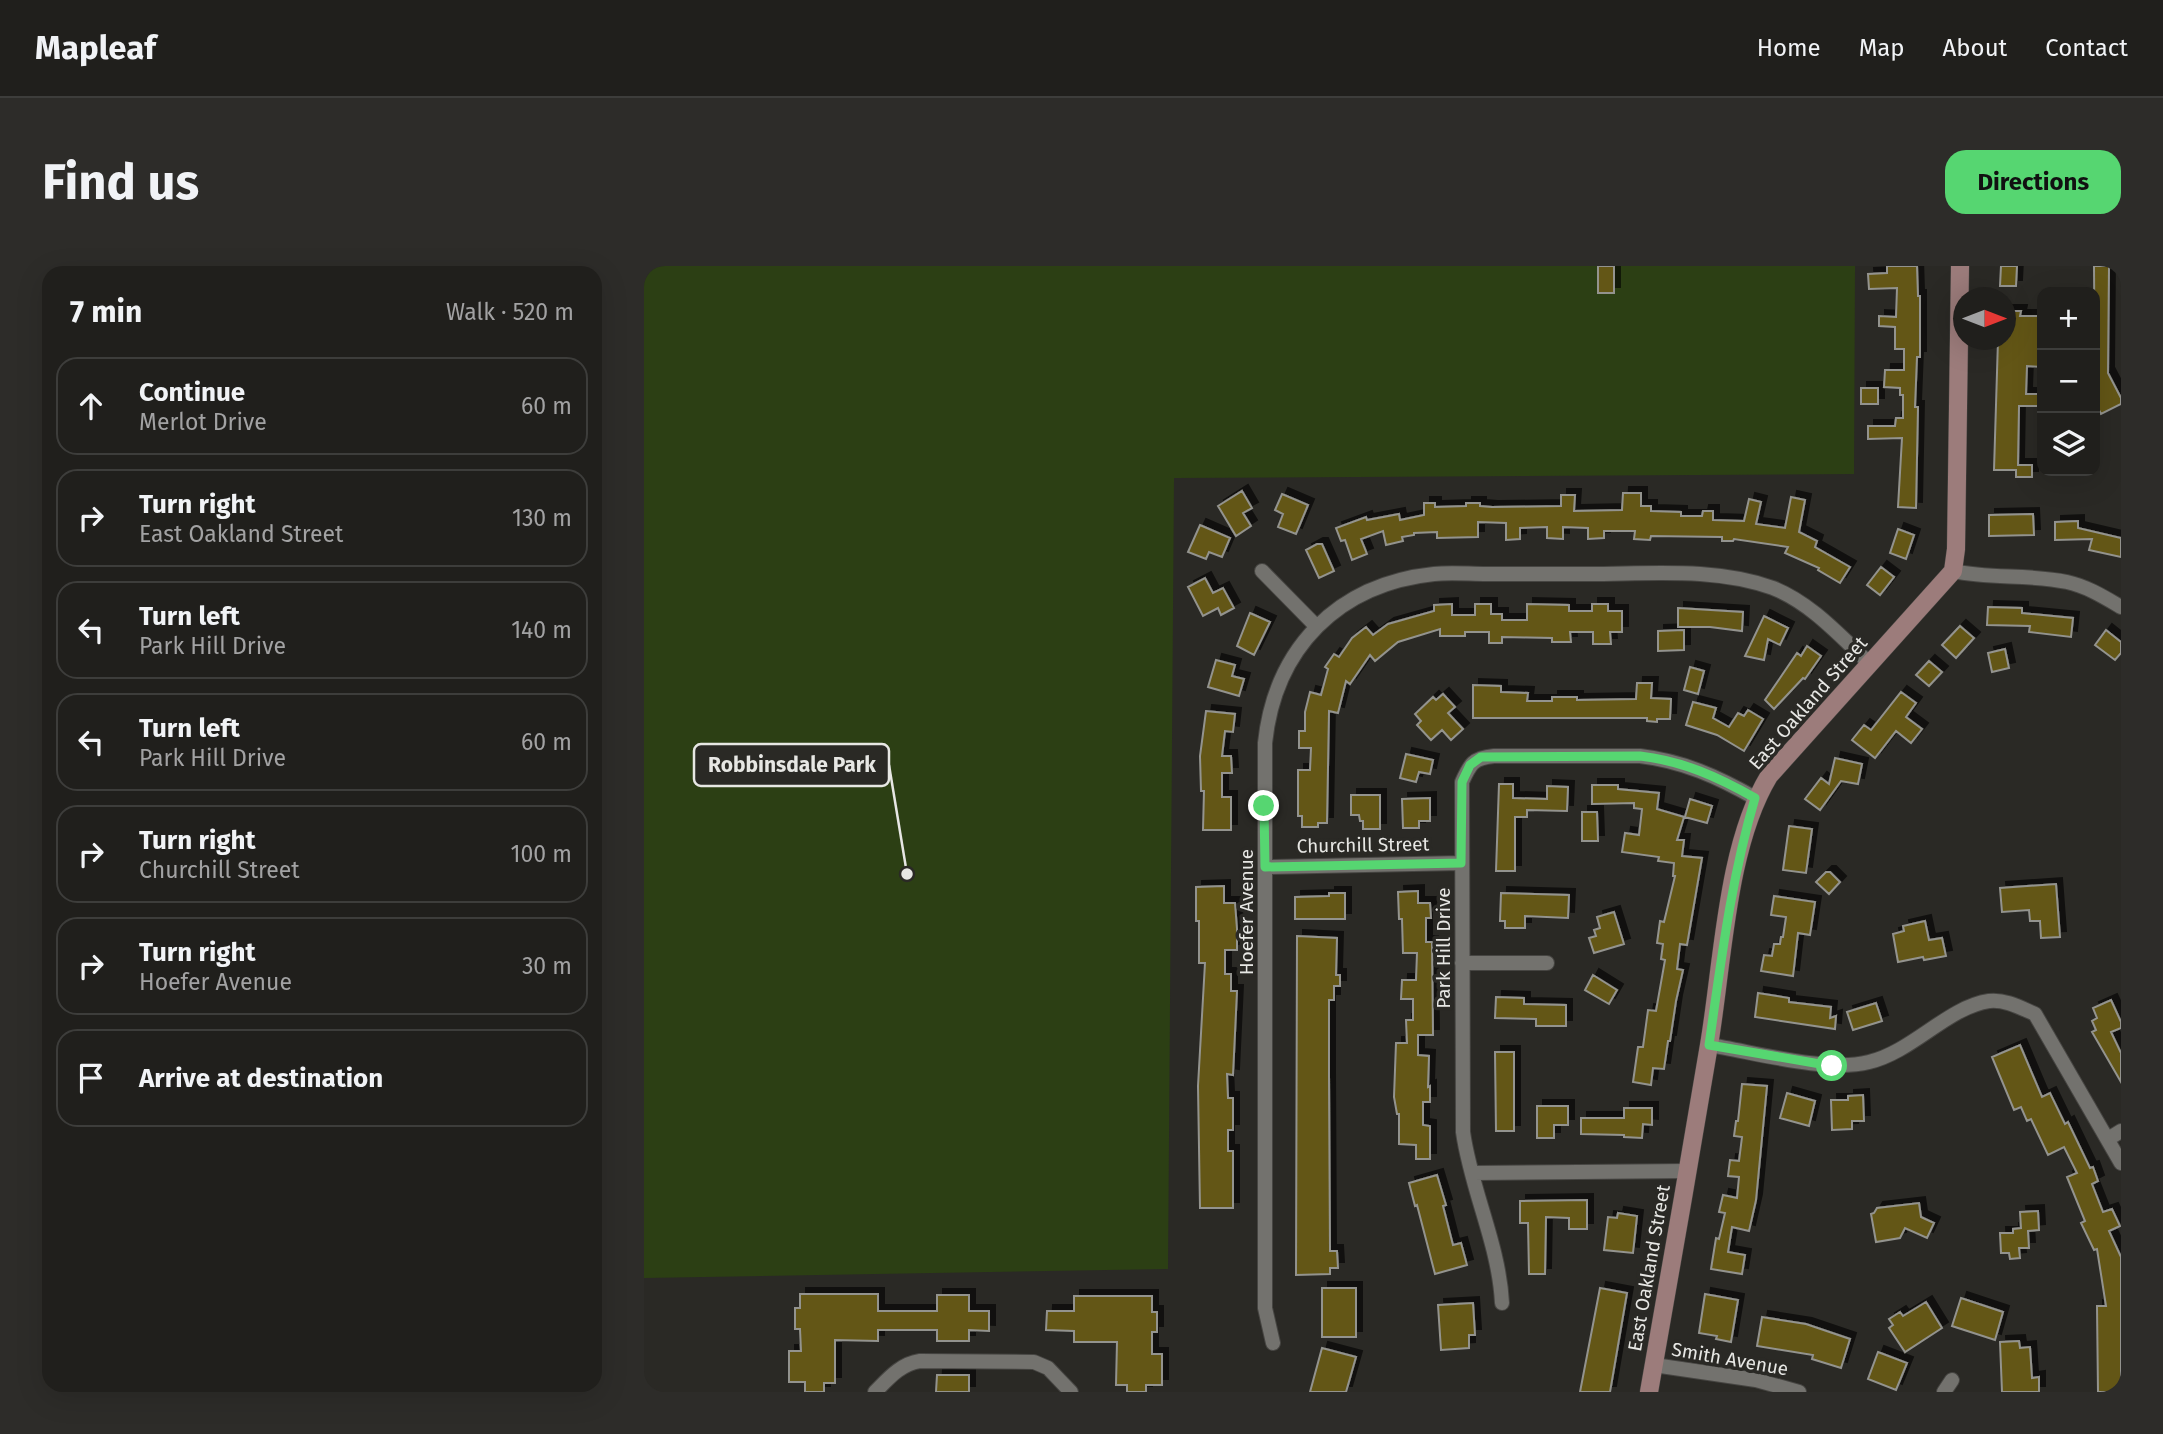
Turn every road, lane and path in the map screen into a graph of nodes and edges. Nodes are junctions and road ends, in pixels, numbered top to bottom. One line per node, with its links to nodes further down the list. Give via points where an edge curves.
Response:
1 (1960, 266): 3 (street)
2 (1262, 571): 5 (street)
3 (1953, 572): 4 (street, via 2069,583); 6 (street, East Oakland Street)
4 (2121, 607)
5 (1316, 626): 6 (street, Hoefer Avenue, via 1381,586 1435,574 1692,574 1747,580 1775,589 1816,615); 9 (street, Hoefer Avenue, via 1285,669 1268,719)
6 (1869, 663): 7 (street, East Oakland Street)
7 (1755, 798): 8 (street, Park Hill Drive, via 1714,775 1661,759 1481,757 1470,765 1462,782); 12 (street, East Oakland Street, via 1730,901)
8 (1461, 863): 9 (street, Churchill Street); 10 (street, Park Hill Drive)
9 (1265, 867): 18 (street, Hoefer Avenue, via 1265,1308)
10 (1462, 963): 11 (street); 16 (street, Park Hill Drive, via 1463,1132)
11 (1547, 963)
12 (1709, 1045): 13 (street, via 1832,1066 1868,1063 1896,1053 1961,1012 1990,1001 2012,1003 2035,1014); 15 (street, East Oakland Street)
13 (2115, 1135): 14 (street)
14 (2121, 1163)
15 (1686, 1171): 16 (street); 19 (street, East Oakland Street)
16 (1473, 1173): 17 (street, Park Hill Drive, via 1498,1261)
17 (1503, 1303)
18 (1273, 1343)
19 (1654, 1365): 22 (street, East Oakland Street); 23 (street, Smith Avenue, via 1755,1380)
20 (875, 1392): 21 (street, via 911,1362 945,1361 1034,1362 1048,1368)
21 (1071, 1392)
22 (1649, 1392)
23 (1799, 1392)

